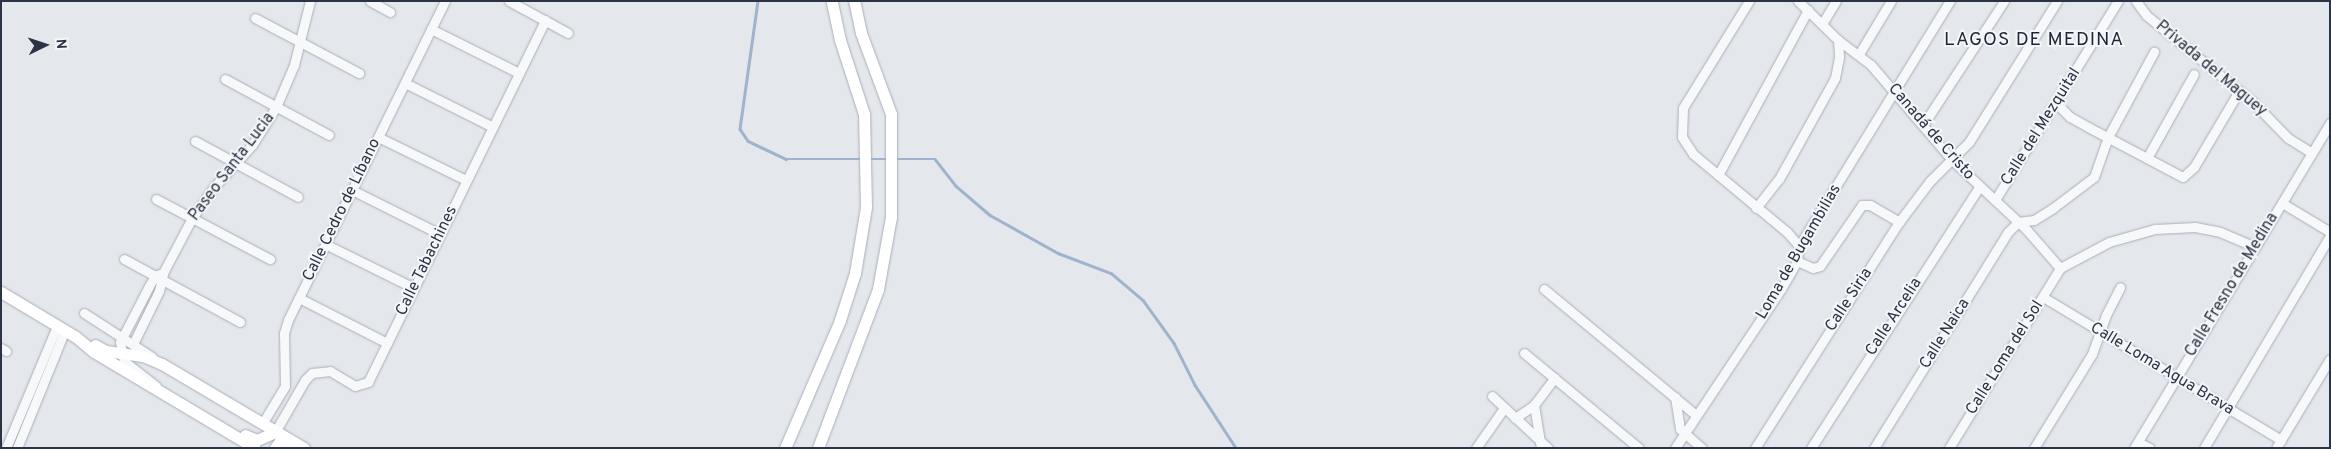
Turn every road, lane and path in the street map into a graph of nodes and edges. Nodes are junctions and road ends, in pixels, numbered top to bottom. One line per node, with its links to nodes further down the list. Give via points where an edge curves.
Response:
1 (310, 1): 24 (street, Paseo Santa Lucia)
2 (370, 1): 17 (street)
3 (445, 1): 21 (street, Calle Cedro de Líbano)
4 (832, 1): 113 (main road, via 840,40 860,98 866,136 866,207 855,273 833,339)
5 (854, 1): 114 (main road, via 861,33 887,100 892,135 891,216 878,289)
6 (1749, 1): 47 (street, via 1683,108 1682,137 1693,154)
7 (1798, 1): 16 (street, Canadá de Cristo)
8 (1836, 1): 20 (street)
9 (1891, 1): 26 (street)
10 (1950, 1): 33 (street, Loma de Bugambilias)
11 (2004, 1): 37 (street)
12 (2118, 1): 34 (street, Calle del Mezquital)
13 (2136, 1): 32 (street, Privada del Maguey, via 2146,15)
14 (511, 2): 19 (street)
15 (2053, 3): 45 (street, Calle Siria, via 1986,115)
16 (1808, 10): 20 (street, Canadá de Cristo); 47 (street)
17 (390, 12)
18 (256, 18): 24 (street)
19 (544, 20): 22 (street); 28 (street, Calle Tabachines)
20 (1822, 24): 23 (street, Canadá de Cristo)
21 (431, 29): 28 (street); 31 (street, Calle Cedro de Líbano)
22 (568, 33)
23 (1838, 40): 26 (street, Canadá de Cristo); 55 (street, via 1840,58 1835,78 1779,179)
24 (299, 41): 27 (street); 35 (street, Paseo Santa Lucia, via 294,65)
25 (2154, 52): 41 (street)
26 (1859, 54): 33 (street, Canadá de Cristo)
27 (359, 73)
28 (519, 73): 38 (street, Calle Tabachines)
29 (2194, 74): 44 (street)
30 (224, 79): 35 (street)
31 (405, 83): 38 (street); 40 (street, Calle Cedro de Líbano)
32 (2240, 90): 43 (street, Privada del Maguey, via 2288,138); 44 (street, via 2194,167 2183,177)
33 (1895, 94): 37 (street, Canadá de Cristo); 63 (street, Loma de Bugambilias)
34 (2057, 104): 41 (street, via 2070,117); 53 (street, Calle del Mezquital)
35 (276, 107): 39 (street); 46 (street, Paseo Santa Lucia)
36 (2330, 124): 43 (street, Calle Fresno de Medina)
37 (1923, 126): 45 (street, Canadá de Cristo)
38 (493, 127): 48 (street, Calle Tabachines)
39 (329, 135)
40 (378, 137): 48 (street); 50 (street, Calle Cedro de Líbano)
41 (2108, 137): 44 (street); 58 (street, via 2098,171 2090,182 2034,220)
42 (195, 141): 46 (street)
43 (2312, 153): 54 (street, Calle Fresno de Medina)
44 (2147, 158)
45 (1953, 161): 49 (street, Canadá de Cristo); 57 (street, Calle Siria, via 1930,180)
46 (237, 164): 51 (street); 56 (street, Paseo Santa Lucia, via 214,187)
47 (1718, 175): 55 (street)
48 (466, 180): 60 (street, Calle Tabachines)
49 (1979, 186): 53 (street, Canadá de Cristo); 120 (street, Calle Arcelia)
50 (352, 190): 60 (street); 62 (street, Calle Cedro de Líbano)
51 (298, 197)
52 (156, 199): 56 (street)
53 (1995, 200): 58 (street, Canadá de Cristo)
54 (2282, 203): 59 (street); 64 (street, Calle Fresno de Medina)
55 (1756, 208): 63 (street, via 1787,232)
56 (192, 218): 66 (street); 69 (street, Paseo Santa Lucia)
57 (1899, 222): 67 (street, via 1870,205 1858,206 1824,262 1813,268); 119 (street, Calle Siria)
58 (2018, 222): 68 (street, Canadá de Cristo); 121 (street, Calle Naica, via 2008,232)
59 (2330, 232)
60 (440, 234): 71 (street, Calle Tabachines)
61 (2330, 236): 98 (street)
62 (325, 244): 71 (street); 75 (street, Calle Cedro de Líbano)
63 (1799, 246): 67 (street, Loma de Bugambilias)
64 (2255, 247): 68 (street, via 2220,232 2195,227 2155,229 2109,242); 89 (street, Calle Fresno de Medina)
65 (124, 259): 69 (street)
66 (270, 259)
67 (1797, 261): 99 (street, Loma de Bugambilias, via 1732,365)
68 (2060, 268): 74 (street, Calle Loma del Sol)
69 (160, 276): 76 (street); 78 (street); 79 (street)
70 (2120, 287): 81 (street)
71 (414, 288): 83 (street, Calle Tabachines)
72 (1544, 289): 95 (street)
73 (1, 292): 80 (main road)
74 (2043, 297): 81 (street, Calle Loma Agua Brava); 122 (street, Calle Loma del Sol)
75 (298, 298): 83 (street); 91 (street, Calle Cedro de Líbano, via 284,333)
76 (137, 306): 78 (street); 84 (street)
77 (84, 313): 84 (street)
78 (149, 313): 85 (street)
79 (240, 322)
80 (61, 328): 82 (main road); 109 (street); 110 (street)
81 (2100, 332): 89 (street, Calle Loma Agua Brava); 123 (street, via 2092,354)
82 (76, 337): 84 (main road, via 106,351); 92 (main road, via 94,352)
83 (387, 343): 93 (street, Calle Tabachines, via 364,386 355,386 338,374 318,370 308,376)
84 (121, 344): 85 (street); 88 (main road); 92 (street, via 124,361)
85 (133, 344): 88 (street)
86 (1524, 353): 90 (street)
87 (2330, 359): 105 (street)
88 (162, 364): 102 (main road)
89 (2175, 377): 98 (street, Calle Loma Agua Brava); 107 (street, Calle Fresno de Medina)
90 (1554, 378): 96 (street); 116 (street)
91 (285, 386): 93 (street); 102 (street)
92 (158, 388): 101 (main road)
93 (296, 393): 103 (street, Calle Tabachines)
94 (1492, 396): 97 (street)
95 (1675, 397): 99 (street); 104 (street, via 1677,420)
96 (1534, 405): 100 (street); 108 (street)
97 (1504, 408): 100 (street); 115 (street)
98 (2230, 410): 105 (street, Calle Loma Agua Brava); 125 (street)
99 (1696, 415): 104 (street, Loma de Bugambilias)
100 (1514, 418): 108 (street)
101 (217, 424): 103 (main road, via 229,425 254,440); 111 (main road)
102 (262, 424): 103 (main road)
103 (275, 432): 106 (main road)
104 (1684, 434): 117 (street, Loma de Bugambilias); 118 (street)
105 (2278, 444)
106 (299, 445): 112 (main road, via 280,441)
107 (2136, 445): 124 (street)
108 (1543, 446)
109 (6, 448)
110 (17, 448)
111 (256, 448)
112 (275, 448)
113 (785, 448)
114 (818, 448)
115 (1476, 448)
116 (1638, 448)
117 (1675, 448)
118 (1702, 448)
119 (1755, 448)
120 (1811, 448)
121 (1874, 448)
122 (1949, 448)
123 (2034, 448)
124 (2150, 448)
125 (2204, 448)

